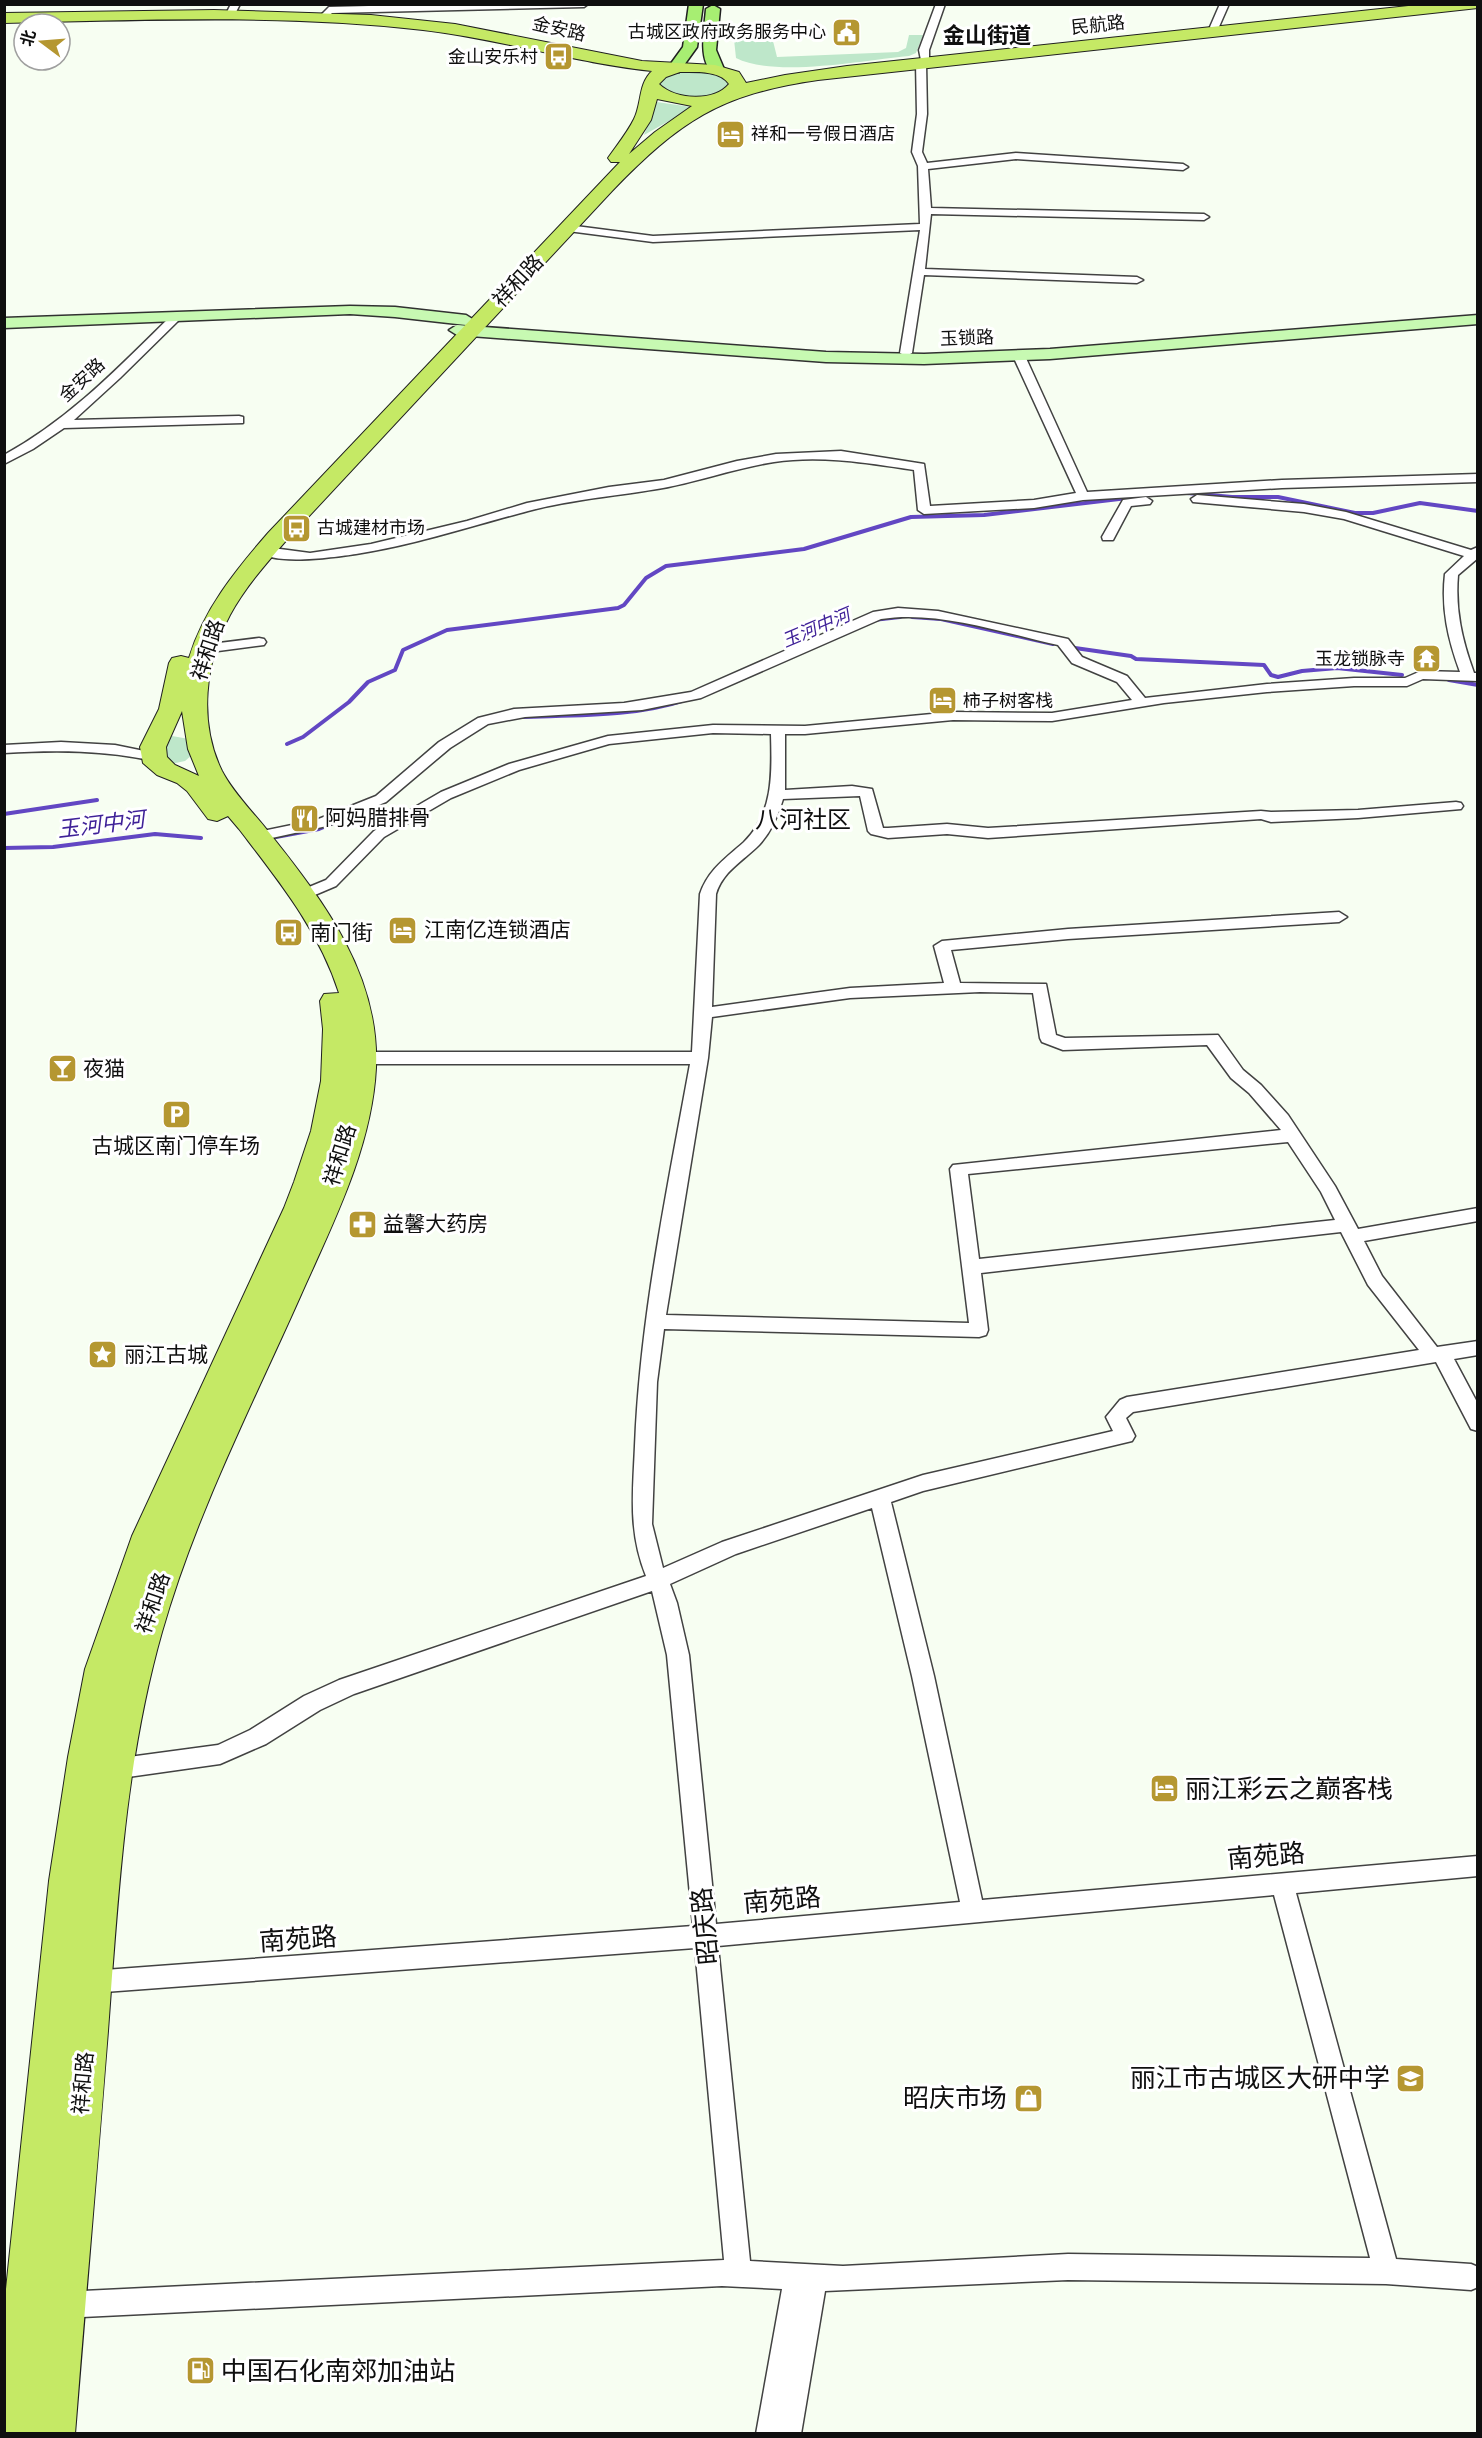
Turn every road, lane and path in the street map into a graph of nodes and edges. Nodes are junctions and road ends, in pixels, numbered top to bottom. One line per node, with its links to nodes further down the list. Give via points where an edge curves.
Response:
1 (584, 4): 9 (street)
2 (696, 4): 13 (main road, via 690,47)
3 (714, 4): 14 (main road, via 710,50)
4 (940, 4): 12 (street)
5 (1225, 4): 11 (street)
6 (1429, 4): 11 (highway, 民航路)
7 (1476, 4): 12 (highway, 民航路)
8 (234, 9): 9 (highway, 金安路); 10 (highway, 金安路)
9 (328, 10): 13 (highway, 金安路, via 459,29 628,64)
10 (4, 20): 15 (highway, 金安路, via 241,18 386,25 517,44 630,70)
11 (1215, 27): 12 (highway, 民航路)
12 (923, 60): 14 (highway, 民航路, via 793,71); 16 (highway, 民航路, via 805,77); 17 (street, via 917,152)
13 (674, 69): 14 (highway, 金安路); 15 (highway, via 659,74)
14 (717, 69): 16 (highway, via 738,81)
15 (651, 85): 16 (highway, 金安路, via 660,95 680,100); 29 (highway, 祥和路, via 644,116 620,155)
16 (726, 96): 22 (highway, 祥和路, via 655,140)
17 (923, 166): 18 (street, via 1016,156); 19 (street)
18 (1183, 167)
19 (926, 211): 20 (street); 21 (street)
20 (1204, 217)
21 (925, 227): 22 (street, via 653,239); 23 (street)
22 (568, 228): 29 (highway, 祥和路)
23 (919, 272): 24 (street); 30 (street)
24 (1137, 280)
25 (1478, 313): 30 (street, 玉锁路, via 1047,348)
26 (176, 316): 28 (street); 29 (street, via 366,310); 33 (street, 金安路)
27 (1478, 319): 31 (street, 玉锁路)
28 (4, 323)
29 (467, 326): 30 (street, 玉锁路); 31 (street, 玉锁路, via 826,357); 38 (highway, 祥和路); 48 (highway, 祥和路, via 261,535 219,586 187,644 171,709)
30 (906, 353)
31 (1020, 356): 36 (street)
32 (239, 420): 33 (street)
33 (62, 424): 34 (street, 金安路)
34 (4, 460)
35 (1478, 478): 36 (street)
36 (1083, 496): 38 (street, via 1034,504 924,510 920,466 841,455 805,455 527,507 371,548 310,557)
37 (1108, 537): 39 (street, via 1127,503 1197,498 1346,516)
38 (265, 551): 41 (highway, 祥和路, via 226,601)
39 (1475, 553): 43 (street, via 1452,574 1449,595 1450,623)
40 (259, 642): 41 (street)
41 (203, 649): 47 (highway, 祥和路, via 195,690)
42 (1478, 654): 43 (street)
43 (1463, 661): 44 (street)
44 (1473, 676): 45 (street, via 1421,675 1407,682 1299,685)
45 (1142, 702): 46 (street, via 1052,717 953,716); 54 (street, via 1122,679 1077,660 1063,642 938,615 878,615 688,697 641,706 513,714 482,721 464,730 367,806 318,826)
46 (778, 729): 52 (street); 55 (street, via 713,729 608,740 514,766 446,795 379,834 331,883)
47 (197, 730): 48 (highway, via 177,730); 50 (highway, 祥和路)
48 (156, 746): 49 (street, via 123,750 87,745); 51 (highway, 祥和路, via 156,763)
49 (4, 749)
50 (205, 760): 51 (highway, via 191,770); 54 (highway, 祥和路, via 214,780)
51 (175, 773): 82 (highway, 祥和路, via 196,786 292,910 327,974 337,1018 339,1075 324,1137 300,1208 150,1536 104,1669 69,1881)
52 (778, 795): 53 (street, via 867,792 876,831 888,833 938,829 988,833); 58 (street, 昭庆路, via 758,837 721,871 710,887)
53 (1455, 806)
54 (258, 836): 55 (highway, 祥和路)
55 (303, 895): 59 (highway, 祥和路, via 347,969 358,1016)
56 (1339, 917): 57 (street, via 942,946)
57 (953, 988): 58 (street, via 850,993); 61 (street, via 1040,988 1048,1038 1063,1044 1212,1039)
58 (705, 1013): 60 (street, 昭庆路)
59 (361, 1058): 60 (street); 71 (highway, 祥和路, via 349,1128 323,1210 188,1510 157,1590 132,1670)
60 (700, 1058): 65 (street, 昭庆路)
61 (1293, 1136): 63 (street, via 1329,1190); 64 (street, via 959,1169)
62 (1478, 1214): 63 (street)
63 (1350, 1231): 64 (street); 67 (street, via 1375,1280)
64 (971, 1267): 65 (street, via 979,1330)
65 (655, 1323): 70 (street, 昭庆路, via 647,1382 642,1524)
66 (1478, 1348): 67 (street)
67 (1437, 1354): 68 (street); 69 (street, via 1127,1405 1116,1417 1125,1436 923,1483)
68 (1478, 1424)
69 (880, 1498): 70 (street, via 729,1548); 74 (street)
70 (656, 1581): 71 (street, via 347,1686 220,1754); 75 (street, 昭庆路, via 667,1603 678,1655)
71 (114, 1769): 76 (highway, 祥和路)
72 (1478, 1866): 73 (street, 南苑路)
73 (1282, 1883): 74 (street, 南苑路); 77 (street)
74 (973, 1911): 75 (street, 南苑路)
75 (706, 1936): 76 (street, 南苑路); 78 (street, 昭庆路)
76 (91, 1982): 81 (highway, 祥和路)
77 (1386, 2271): 79 (street, via 1068,2267 843,2279); 80 (street)
78 (738, 2274): 79 (street); 81 (street)
79 (806, 2277): 84 (street); 85 (street)
80 (1471, 2277)
81 (62, 2305): 83 (highway, 祥和路)
82 (15, 2433)
83 (51, 2433)
84 (769, 2433)
85 (787, 2433)

